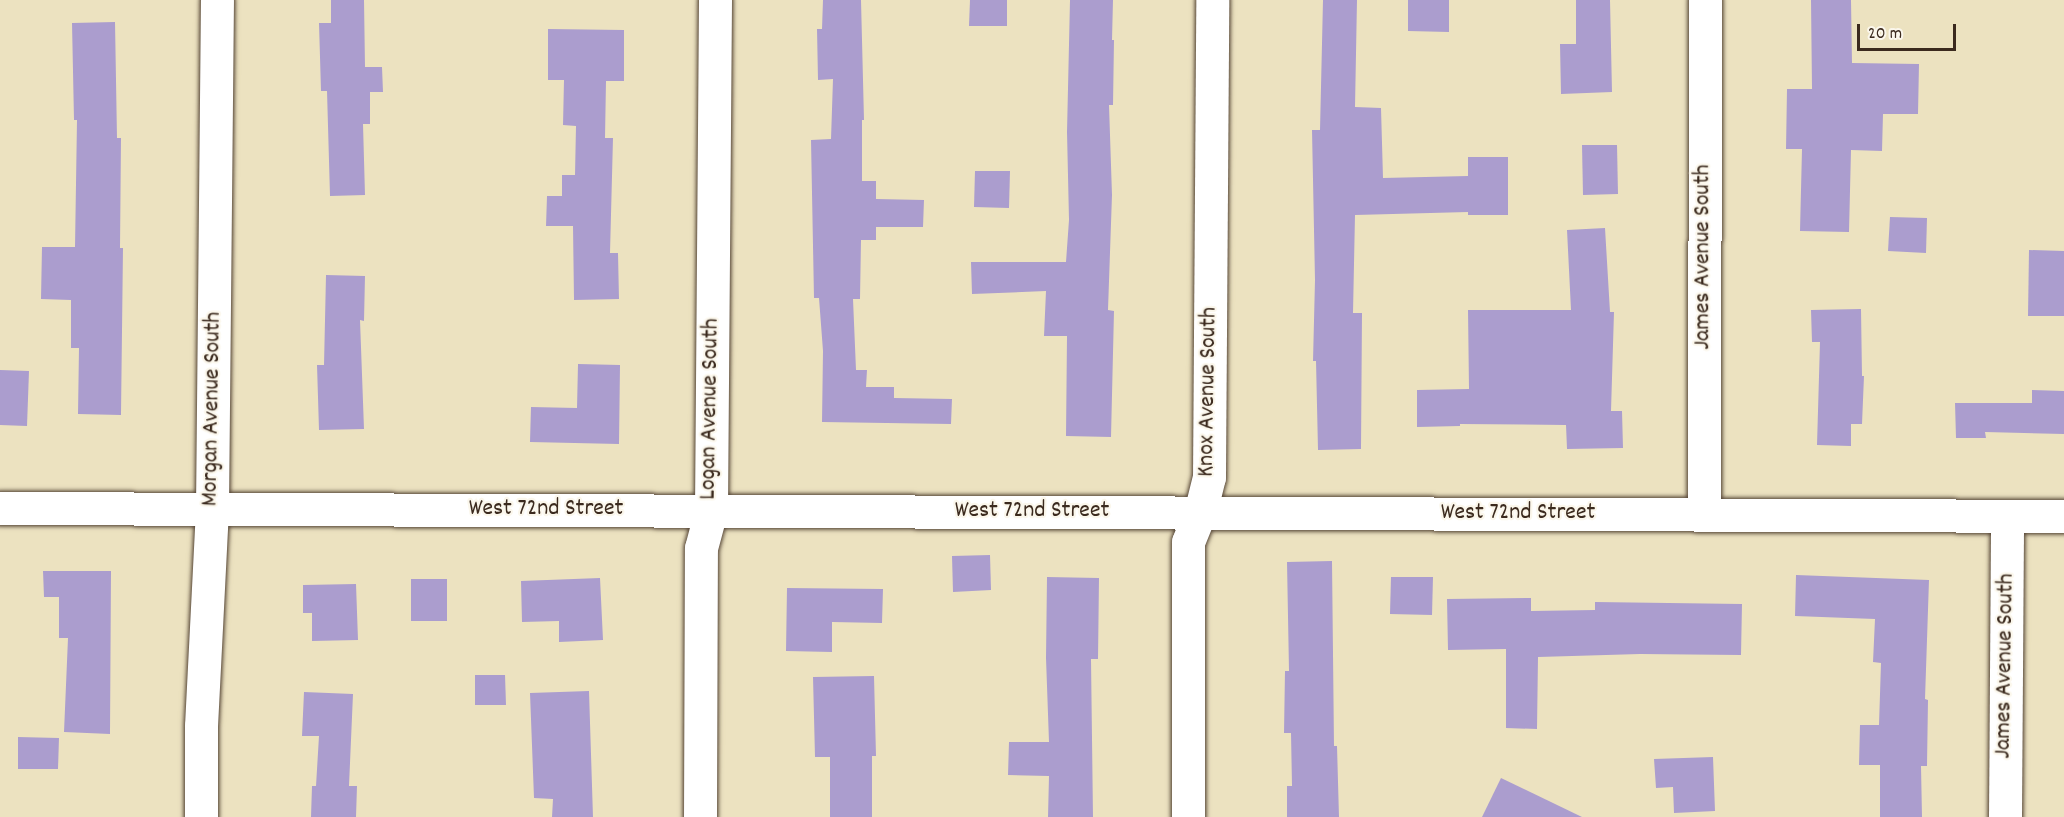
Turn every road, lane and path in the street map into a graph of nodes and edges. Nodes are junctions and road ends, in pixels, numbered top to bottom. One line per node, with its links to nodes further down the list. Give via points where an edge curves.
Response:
1 (217, 0): 6 (street, Morgan Avenue South)
2 (715, 0): 7 (street, Logan Avenue South)
3 (1212, 0): 8 (street, Knox Avenue South, via 1209,477)
4 (1705, 0): 9 (street, James Avenue South)
5 (0, 508): 6 (street, West 72nd Street)
6 (212, 509): 7 (street, West 72nd Street); 12 (street, Morgan Avenue South, via 201,726)
7 (711, 510): 8 (street, West 72nd Street); 13 (street, Logan Avenue South, via 701,548)
8 (1200, 513): 9 (street, West 72nd Street); 14 (street, Knox Avenue South, via 1188,542)
9 (1704, 515): 10 (street, West 72nd Street)
10 (2007, 516): 11 (street, West 72nd Street); 15 (street, James Avenue South)
11 (2064, 516)
12 (201, 817)
13 (700, 817)
14 (1188, 817)
15 (2005, 817)

